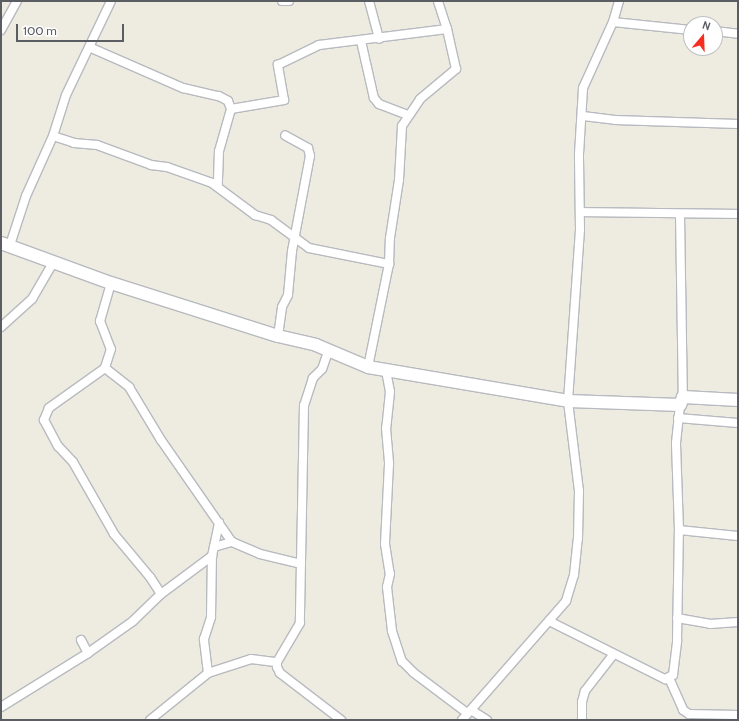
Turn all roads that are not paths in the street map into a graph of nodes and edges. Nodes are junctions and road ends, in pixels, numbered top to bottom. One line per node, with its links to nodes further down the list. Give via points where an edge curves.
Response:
1 (17, 1): 11 (street)
2 (111, 1): 16 (street)
3 (282, 1): 4 (street)
4 (289, 1)
5 (369, 1): 14 (street)
6 (438, 1): 9 (street)
7 (619, 1): 8 (street)
8 (614, 22): 10 (street); 19 (street, via 583,88)
9 (447, 29): 14 (street); 18 (street, via 456,69 420,98)
10 (683, 29)
11 (1, 30)
12 (723, 32): 13 (street)
13 (738, 34)
14 (379, 38): 15 (street)
15 (361, 41): 17 (street, via 319,45 287,59 278,65 284,100); 18 (street, via 374,98 379,104)
16 (89, 47): 17 (street, via 182,88 219,96 228,101); 22 (street, via 66,95)
17 (231, 109): 23 (street, via 219,151)
18 (407, 115): 30 (street, via 400,136 399,180 390,238)
19 (583, 116): 20 (street, via 616,120); 24 (street, via 579,154)
20 (738, 124)
21 (285, 135): 27 (street, via 310,152)
22 (53, 136): 23 (street, via 74,143 97,145); 28 (street)
23 (218, 186): 27 (street, via 255,215 271,220)
24 (580, 212): 25 (street); 39 (street)
25 (680, 214): 26 (street); 40 (street)
26 (738, 214)
27 (295, 237): 30 (street, via 309,248); 33 (street, via 288,295 282,307)
28 (5, 244): 29 (street)
29 (54, 261): 31 (street); 32 (street, via 32,298)
30 (389, 264): 35 (street)
31 (111, 283): 33 (street); 36 (street, via 100,321 111,349)
32 (1, 328)
33 (278, 336): 34 (street, via 288,336)
34 (329, 349): 35 (street); 49 (street, via 322,369 313,378 304,405)
35 (368, 367): 37 (street)
36 (106, 368): 43 (street, via 129,387 161,440); 50 (street, via 49,408 44,420 58,446 73,462 114,534)
37 (386, 371): 39 (street); 61 (street, via 390,392 386,428 389,464 385,544 390,574 387,587 392,631 402,661)
38 (738, 400): 40 (street)
39 (568, 401): 40 (street); 52 (street, via 579,491 578,539 574,575 566,601)
40 (681, 401): 41 (street)
41 (678, 418): 42 (street); 44 (street, via 676,443)
42 (738, 423)
43 (219, 523): 46 (street); 47 (street)
44 (679, 530): 45 (street); 51 (street)
45 (738, 536)
46 (232, 542): 47 (street); 49 (street, via 260,554)
47 (214, 547): 48 (street)
48 (212, 556): 50 (street); 58 (street, via 211,617 204,639)
49 (301, 564): 57 (street, via 300,622)
50 (161, 594): 55 (street, via 133,621)
51 (677, 618): 53 (street, via 710,624); 59 (street, via 675,669)
52 (550, 621): 56 (street); 61 (street)
53 (738, 622)
54 (81, 640): 55 (street)
55 (88, 653): 60 (street)
56 (613, 655): 59 (street, via 665,680); 66 (street, via 585,691)
57 (277, 662): 58 (street, via 251,659); 64 (street, via 280,673)
58 (208, 673): 63 (street)
59 (670, 678): 62 (street, via 683,710 689,714)
60 (1, 707)
61 (466, 714): 65 (street)
62 (738, 715)
63 (156, 718)
64 (341, 720)
65 (487, 720)
66 (582, 720)

